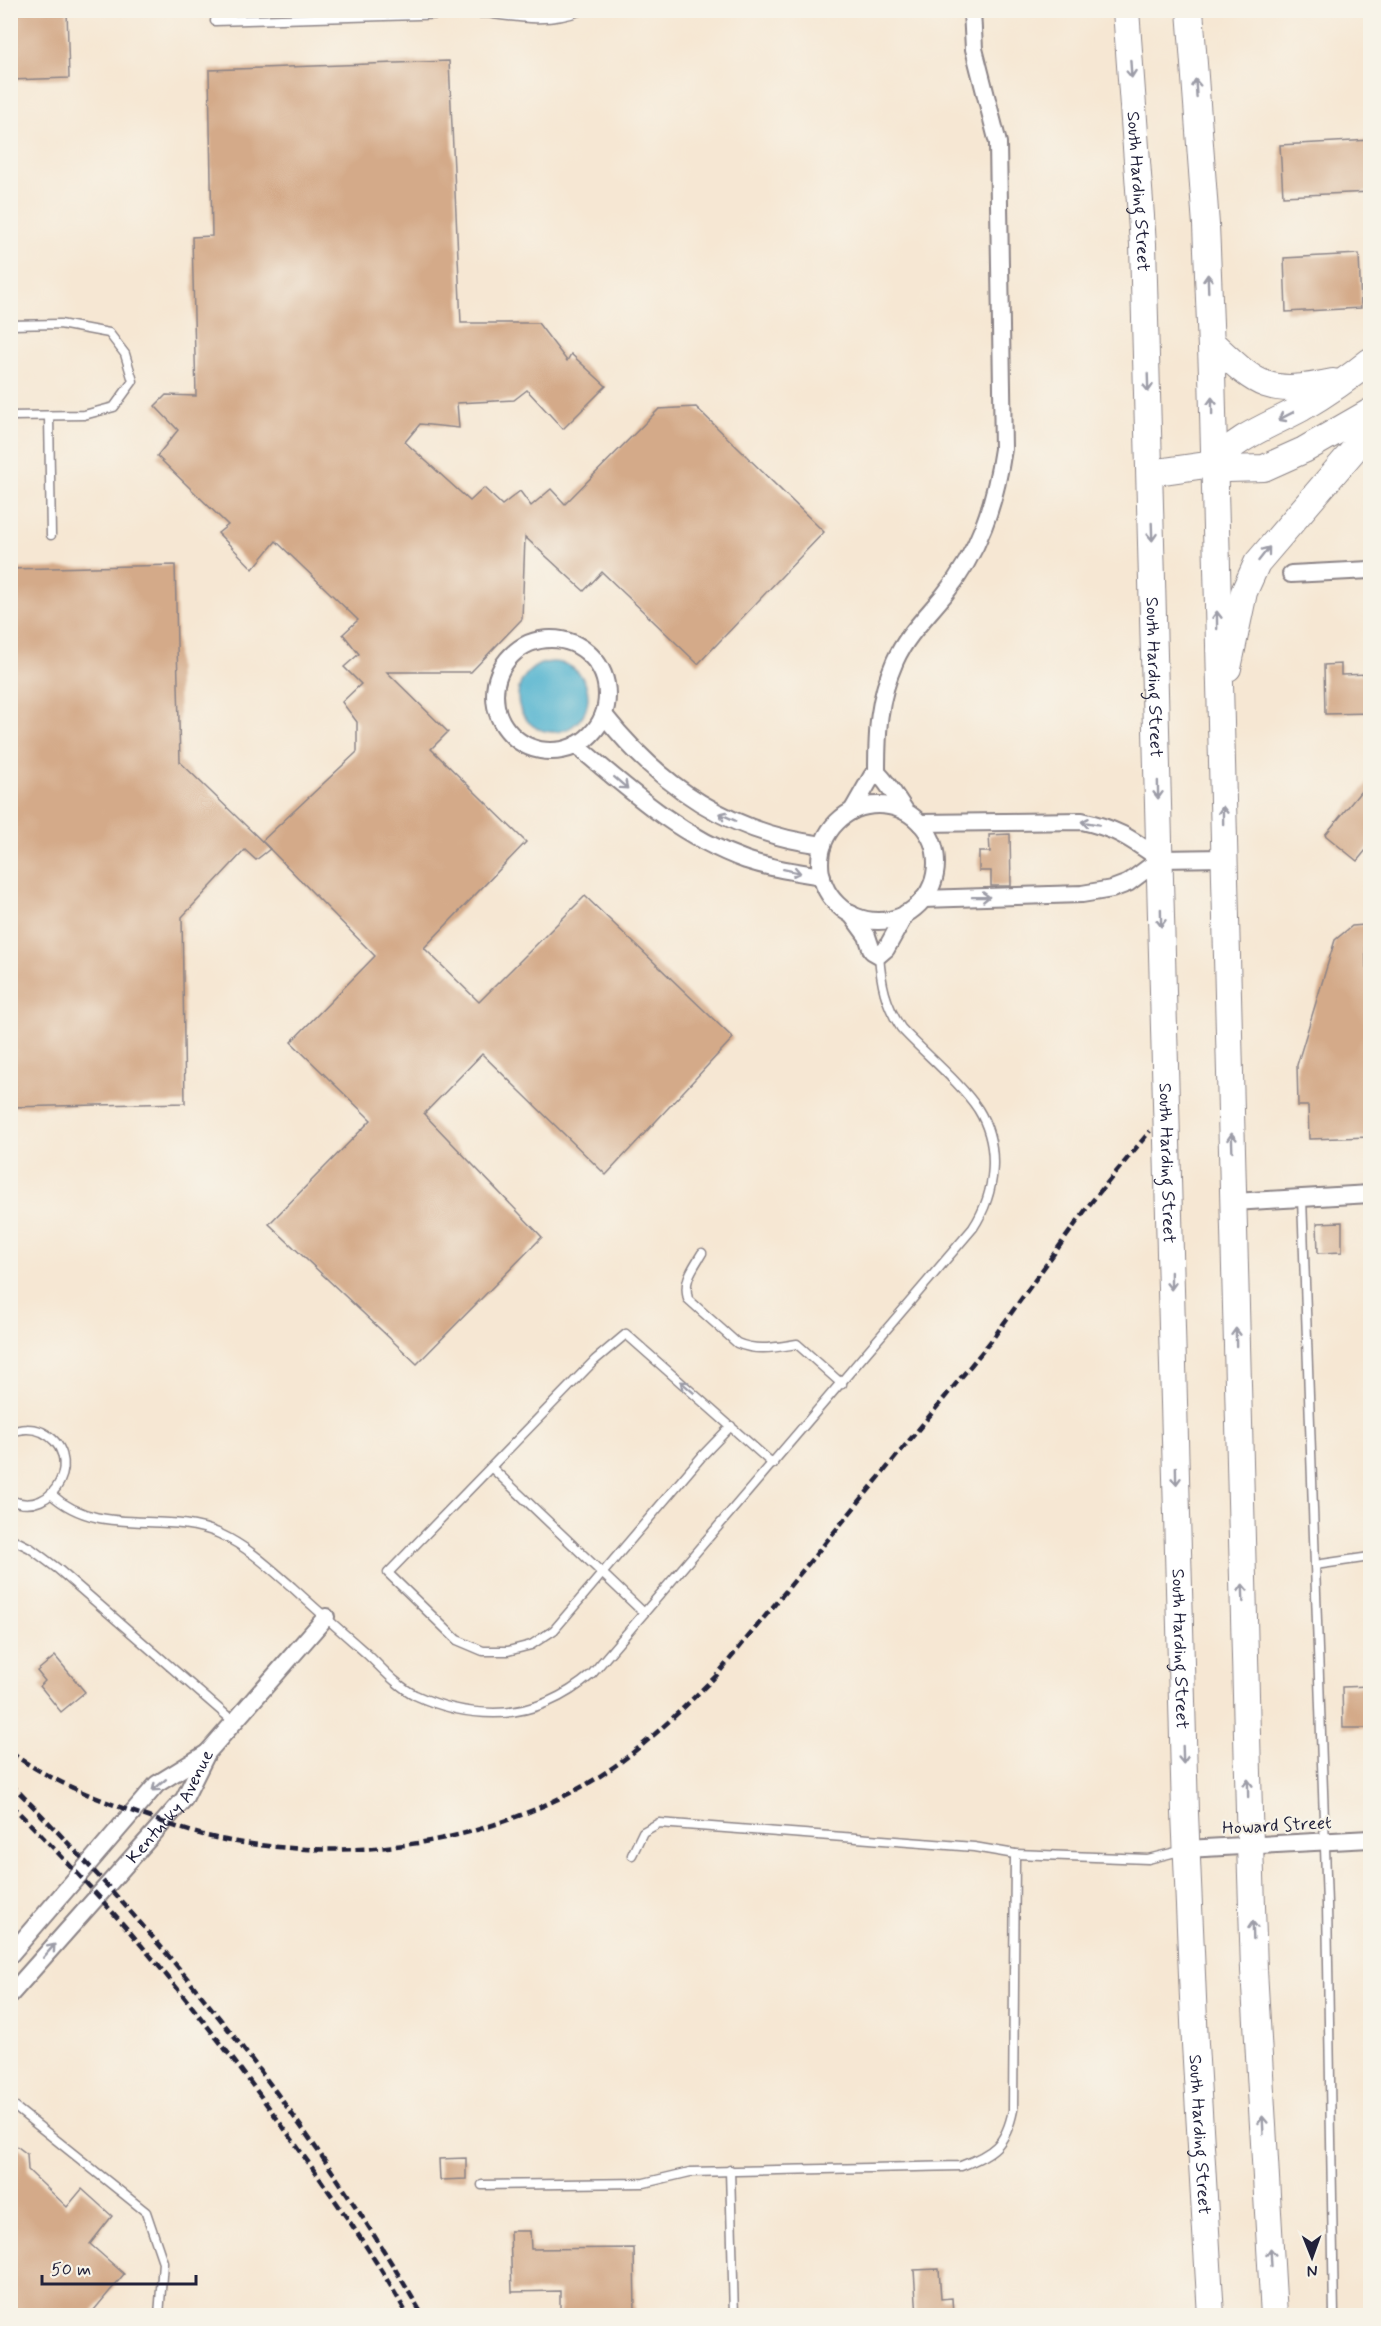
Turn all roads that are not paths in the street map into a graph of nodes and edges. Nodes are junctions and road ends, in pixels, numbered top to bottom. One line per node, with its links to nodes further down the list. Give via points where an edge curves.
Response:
1 (582, 10): 5 (lane, via 552,19 530,20 487,13)
2 (972, 10): 22 (street, via 974,49 998,143 1003,449 997,487 981,537 958,577 896,660 881,699)
3 (1126, 10): 15 (main road, South Harding Street, one-way to 15, via 1143,244)
4 (1190, 10): 7 (main road, one-way to 4)
5 (215, 21)
6 (10, 325): 12 (lane, via 60,324 109,333 125,354 133,381 114,408 84,415)
7 (1211, 342): 9 (main road, via 1250,377 1265,385 1294,388); 14 (main road, one-way to 7)
8 (1371, 362): 9 (main road)
9 (1348, 379): 14 (main road, one-way to 14, via 1300,409 1252,432)
10 (1371, 412): 14 (main road, via 1264,468 1227,469)
11 (10, 416): 12 (lane)
12 (49, 416): 16 (lane)
13 (1371, 431): 19 (main road, one-way to 13, via 1249,577 1275,539)
14 (1213, 464): 15 (main road); 19 (main road, one-way to 14)
15 (1150, 473): 28 (main road, South Harding Street, one-way to 28)
16 (51, 535)
17 (1371, 570): 18 (street)
18 (1291, 574)
19 (1219, 710): 27 (main road, one-way to 19)
20 (604, 715): 21 (street, via 592,734); 21 (street, via 608,692 604,677 593,658 575,644 542,640 512,656 501,670 495,691 496,708 505,727 517,740 535,749 557,751); 26 (street, one-way to 20, via 764,832 702,804 644,761)
21 (576, 745): 29 (street, one-way to 29, via 644,803 695,837 746,860)
22 (877, 773): 23 (street); 24 (street, via 883,776)
23 (852, 811): 24 (street, via 878,805); 26 (street, via 835,824)
24 (906, 812): 25 (street)
25 (920, 823): 28 (street, one-way to 25, via 1124,834 1083,821); 30 (street, via 933,846 936,863)
26 (823, 845): 29 (street)
27 (1224, 858): 28 (street); 36 (main road, one-way to 27)
28 (1160, 859): 30 (street, one-way to 28, via 1092,892 1128,883); 56 (main road, South Harding Street, one-way to 56)
29 (822, 876): 32 (street, via 830,895)
30 (923, 899): 31 (street)
31 (906, 913): 32 (street, via 879,920); 33 (street)
32 (850, 914): 33 (street, via 867,936 872,951)
33 (879, 955): 38 (lane, via 884,996 894,1019 978,1109 990,1138 993,1175 987,1200 973,1228)
34 (1371, 1194): 35 (street)
35 (1302, 1198): 36 (street); 47 (lane)
36 (1234, 1202): 55 (main road, one-way to 36)
37 (702, 1253): 38 (lane, via 686,1280 688,1299 737,1343 768,1348 797,1344)
38 (842, 1384): 41 (lane)
39 (731, 1426): 41 (lane); 42 (lane, one-way to 42, via 626,1334 595,1360); 48 (lane)
40 (10, 1432): 43 (lane, via 40,1431 58,1446 64,1467 58,1487)
41 (773, 1464): 49 (lane)
42 (491, 1467): 48 (lane); 48 (lane, via 388,1573 457,1640 483,1651 508,1651 531,1645 554,1630)
43 (51, 1494): 44 (lane, via 29,1504); 50 (lane, via 82,1514 106,1521 172,1524 217,1532 247,1548)
44 (10, 1500)
45 (10, 1538): 51 (lane, via 58,1569)
46 (1371, 1557): 47 (lane)
47 (1315, 1565): 54 (lane)
48 (602, 1575): 49 (lane)
49 (644, 1613): 50 (lane, via 592,1674 570,1691 542,1705 506,1713 456,1710 416,1695)
50 (326, 1617): 51 (street, Kentucky Avenue)
51 (234, 1722): 52 (street, Kentucky Avenue)
52 (207, 1753): 59 (street, one-way to 59, via 157,1784); 60 (street, Kentucky Avenue, one-way to 52, via 183,1799)
53 (1371, 1839): 54 (street, Howard Street)
54 (1324, 1842): 55 (street, Howard Street); 68 (lane)
55 (1250, 1846): 56 (street, Howard Street); 67 (main road, one-way to 55)
56 (1186, 1849): 57 (lane, via 1148,1859); 66 (main road, South Harding Street)
57 (1015, 1854): 58 (lane, via 974,1846 660,1823 643,1832); 62 (lane, via 1014,2088 1010,2127 1000,2145 986,2156 961,2166)
58 (632, 1855)
59 (10, 1955)
60 (10, 1995)
61 (10, 2103): 64 (lane, via 146,2212 164,2262)
62 (730, 2170): 63 (lane, via 690,2172 644,2183); 65 (lane)
63 (482, 2185)
64 (159, 2316)
65 (734, 2316)
66 (1211, 2316)
67 (1274, 2316)
68 (1334, 2316)

